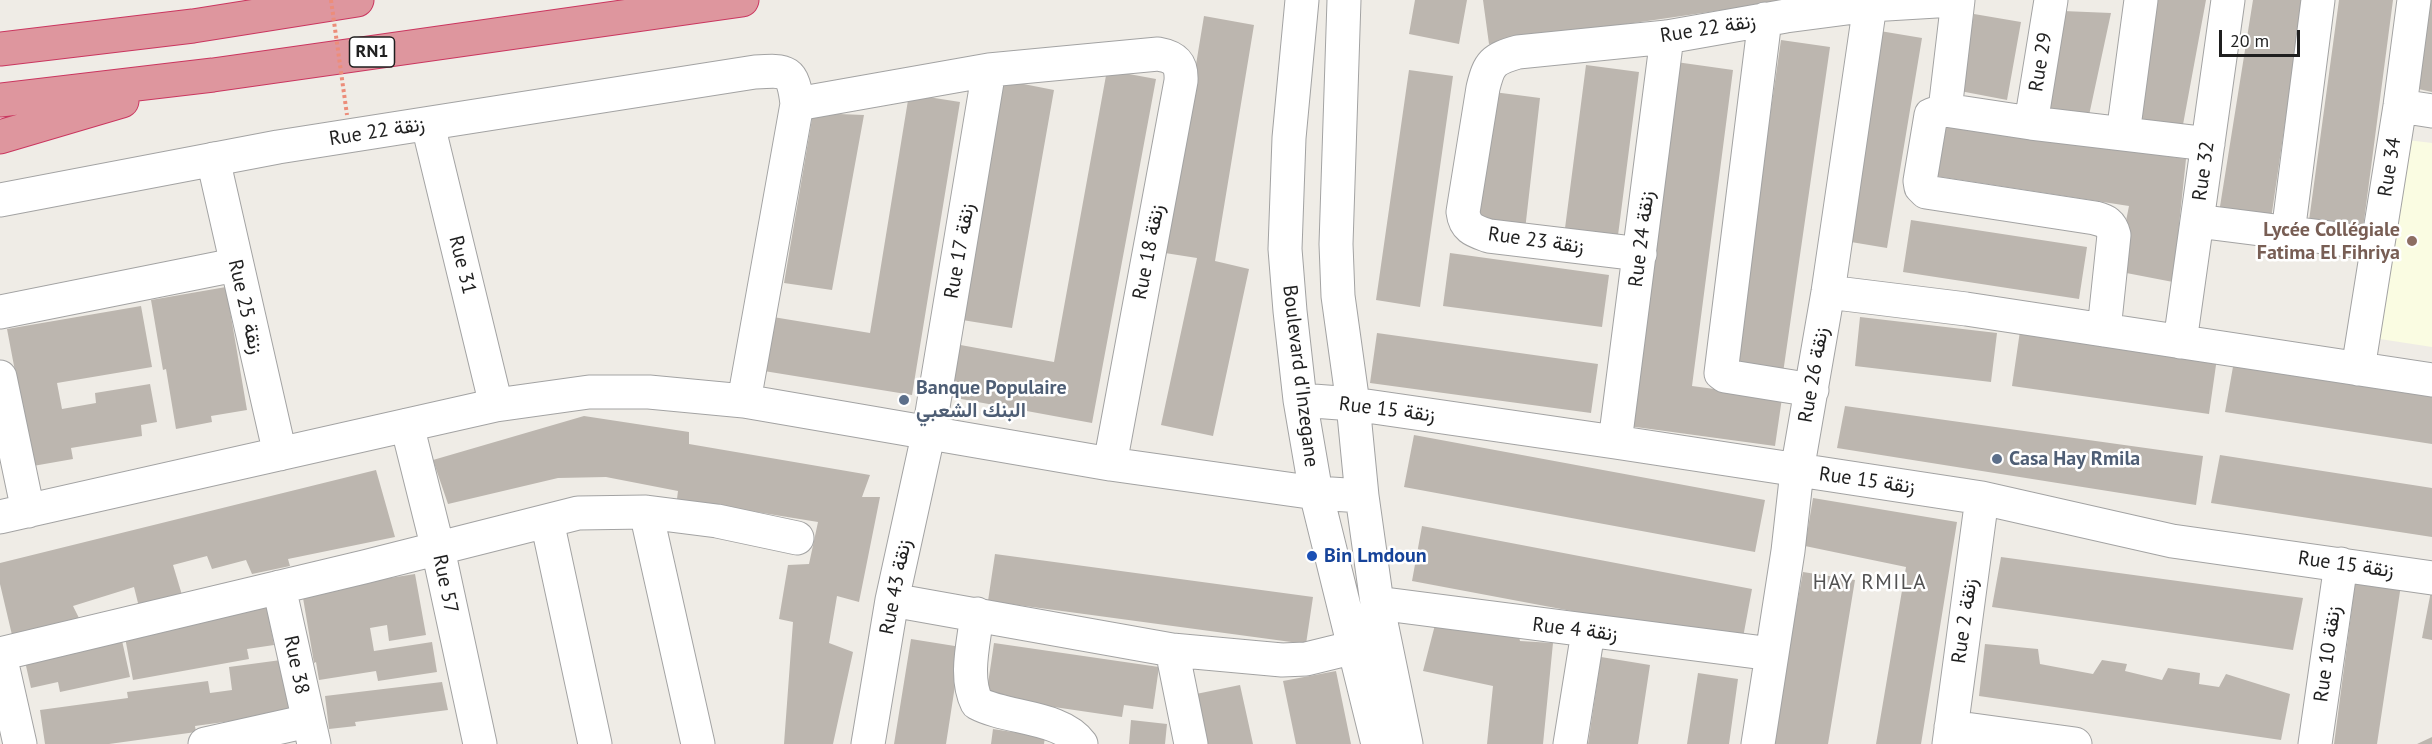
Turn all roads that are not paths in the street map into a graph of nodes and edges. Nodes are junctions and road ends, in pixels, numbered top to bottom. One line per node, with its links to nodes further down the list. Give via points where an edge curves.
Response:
1 (357, 0): 13 (highway)
2 (742, 0): 18 (highway, RN1)
3 (1302, 0): 45 (street, Boulevard d'Inzegane, via 1288,138 1285,249)
4 (1344, 0): 47 (street, via 1336,244 1338,296)
5 (1955, 0): 11 (street, Rue 22 زنقة); 22 (street)
6 (2051, 0): 24 (street, Rue 29)
7 (2141, 0): 26 (street)
8 (2228, 0): 28 (street, Rue 32)
9 (2318, 0): 33 (street)
10 (2414, 0): 21 (street, Rue 34)
11 (1870, 5): 12 (street, Rue 22 زنقة); 37 (street, Rue 26 زنقة)
12 (1765, 20): 15 (street, Rue 22 زنقة); 44 (street, via 1721,373)
13 (193, 26): 14 (highway); 16 (highway)
14 (0, 30)
15 (1667, 37): 30 (street, Rue 22 زنقة, via 1500,57 1487,73 1483,88); 35 (street, Rue 24 زنقة)
16 (0, 48)
17 (989, 70): 20 (street); 50 (street, Rue 17 زنقة); 53 (street, Rue 18 زنقة, via 1158,54 1175,59 1182,69)
18 (213, 75): 19 (highway, RN1); 27 (highway)
19 (0, 100)
20 (797, 104): 25 (street, Rue 22 زنقة, via 794,83 786,72 755,72); 46 (street)
21 (2400, 106): 23 (street); 34 (street, Rue 34)
22 (1946, 110): 24 (street); 39 (street, via 1931,115 1920,181 1926,192 2095,218 2112,227)
23 (2432, 111)
24 (2031, 123): 26 (street)
25 (428, 124): 29 (street, Rue 22 زنقة); 48 (street, Rue 31)
26 (2123, 134): 28 (street)
27 (0, 137)
28 (2208, 144): 32 (street, Rue 32)
29 (213, 159): 31 (street, Rue 22 زنقة); 36 (street, Rue 25 زنقة)
30 (1465, 194): 35 (street, Rue 23 زنقة, via 1464,220 1476,232)
31 (0, 200)
32 (2197, 221): 33 (street); 40 (street, Rue 32)
33 (2288, 233): 34 (street)
34 (2378, 244): 41 (street, Rue 34)
35 (1640, 254): 51 (street, Rue 24 زنقة)
36 (235, 265): 38 (street); 52 (street, Rue 25 زنقة)
37 (1828, 292): 39 (street); 44 (street, Rue 26 زنقة)
38 (0, 312)
39 (2104, 330): 40 (street)
40 (2180, 342): 41 (street)
41 (2358, 369): 43 (street)
42 (0, 377): 59 (street)
43 (2432, 380)
44 (1812, 390): 54 (street, Rue 26 زنقة)
45 (1300, 400): 47 (street, Rue 15 زنقة); 55 (street, Boulevard d'Inzegane)
46 (744, 401): 48 (street, via 649,392 589,392); 50 (street)
47 (1353, 404): 51 (street, Rue 15 زنقة); 56 (street)
48 (496, 405): 49 (street)
49 (407, 425): 52 (street); 62 (street, Rue 57)
50 (928, 431): 53 (street); 66 (street, Rue 43 زنقة)
51 (1615, 442): 54 (street, Rue 15 زنقة)
52 (280, 454): 59 (street)
53 (1110, 464): 55 (street)
54 (1797, 471): 57 (street, Rue 15 زنقة); 73 (street, Rue 26 زنقة)
55 (1316, 493): 56 (street); 70 (street, Boulevard d'Inzegane)
56 (1362, 496): 67 (street)
57 (1982, 498): 63 (street, Rue 15 زنقة, via 2172,541); 75 (street, Rue 2 زنقة)
58 (646, 512): 60 (street, via 578,513); 61 (street, via 717,521); 80 (street)
59 (14, 514)
60 (547, 521): 62 (street); 79 (street)
61 (797, 538)
62 (438, 549): 65 (street); 78 (street, Rue 57)
63 (2341, 564): 64 (street, Rue 15 زنقة); 89 (street, Rue 10 زنقة)
64 (2432, 578)
65 (279, 587): 72 (street); 74 (street, Rue 38)
66 (892, 600): 68 (street); 81 (street, Rue 43 زنقة)
67 (1377, 603): 69 (street, Rue 4 زنقة); 85 (street)
68 (977, 614): 71 (street); 82 (street, via 971,673 977,703 1065,730)
69 (1588, 632): 73 (street, Rue 4 زنقة); 86 (street)
70 (1355, 647): 71 (street, via 1306,659 1282,660); 84 (street, Boulevard d'Inzegane)
71 (1172, 650): 83 (street)
72 (0, 654): 76 (street)
73 (1772, 654): 87 (street, Rue 26 زنقة)
74 (311, 732): 77 (street)
75 (1950, 735): 88 (street)
76 (20, 744)
77 (205, 744)
78 (480, 744)
79 (595, 744)
80 (698, 744)
81 (868, 744)
82 (1081, 744)
83 (1191, 744)
84 (1378, 744)
85 (1406, 744)
86 (1570, 744)
87 (1758, 744)
88 (2075, 744)
89 (2315, 744)

